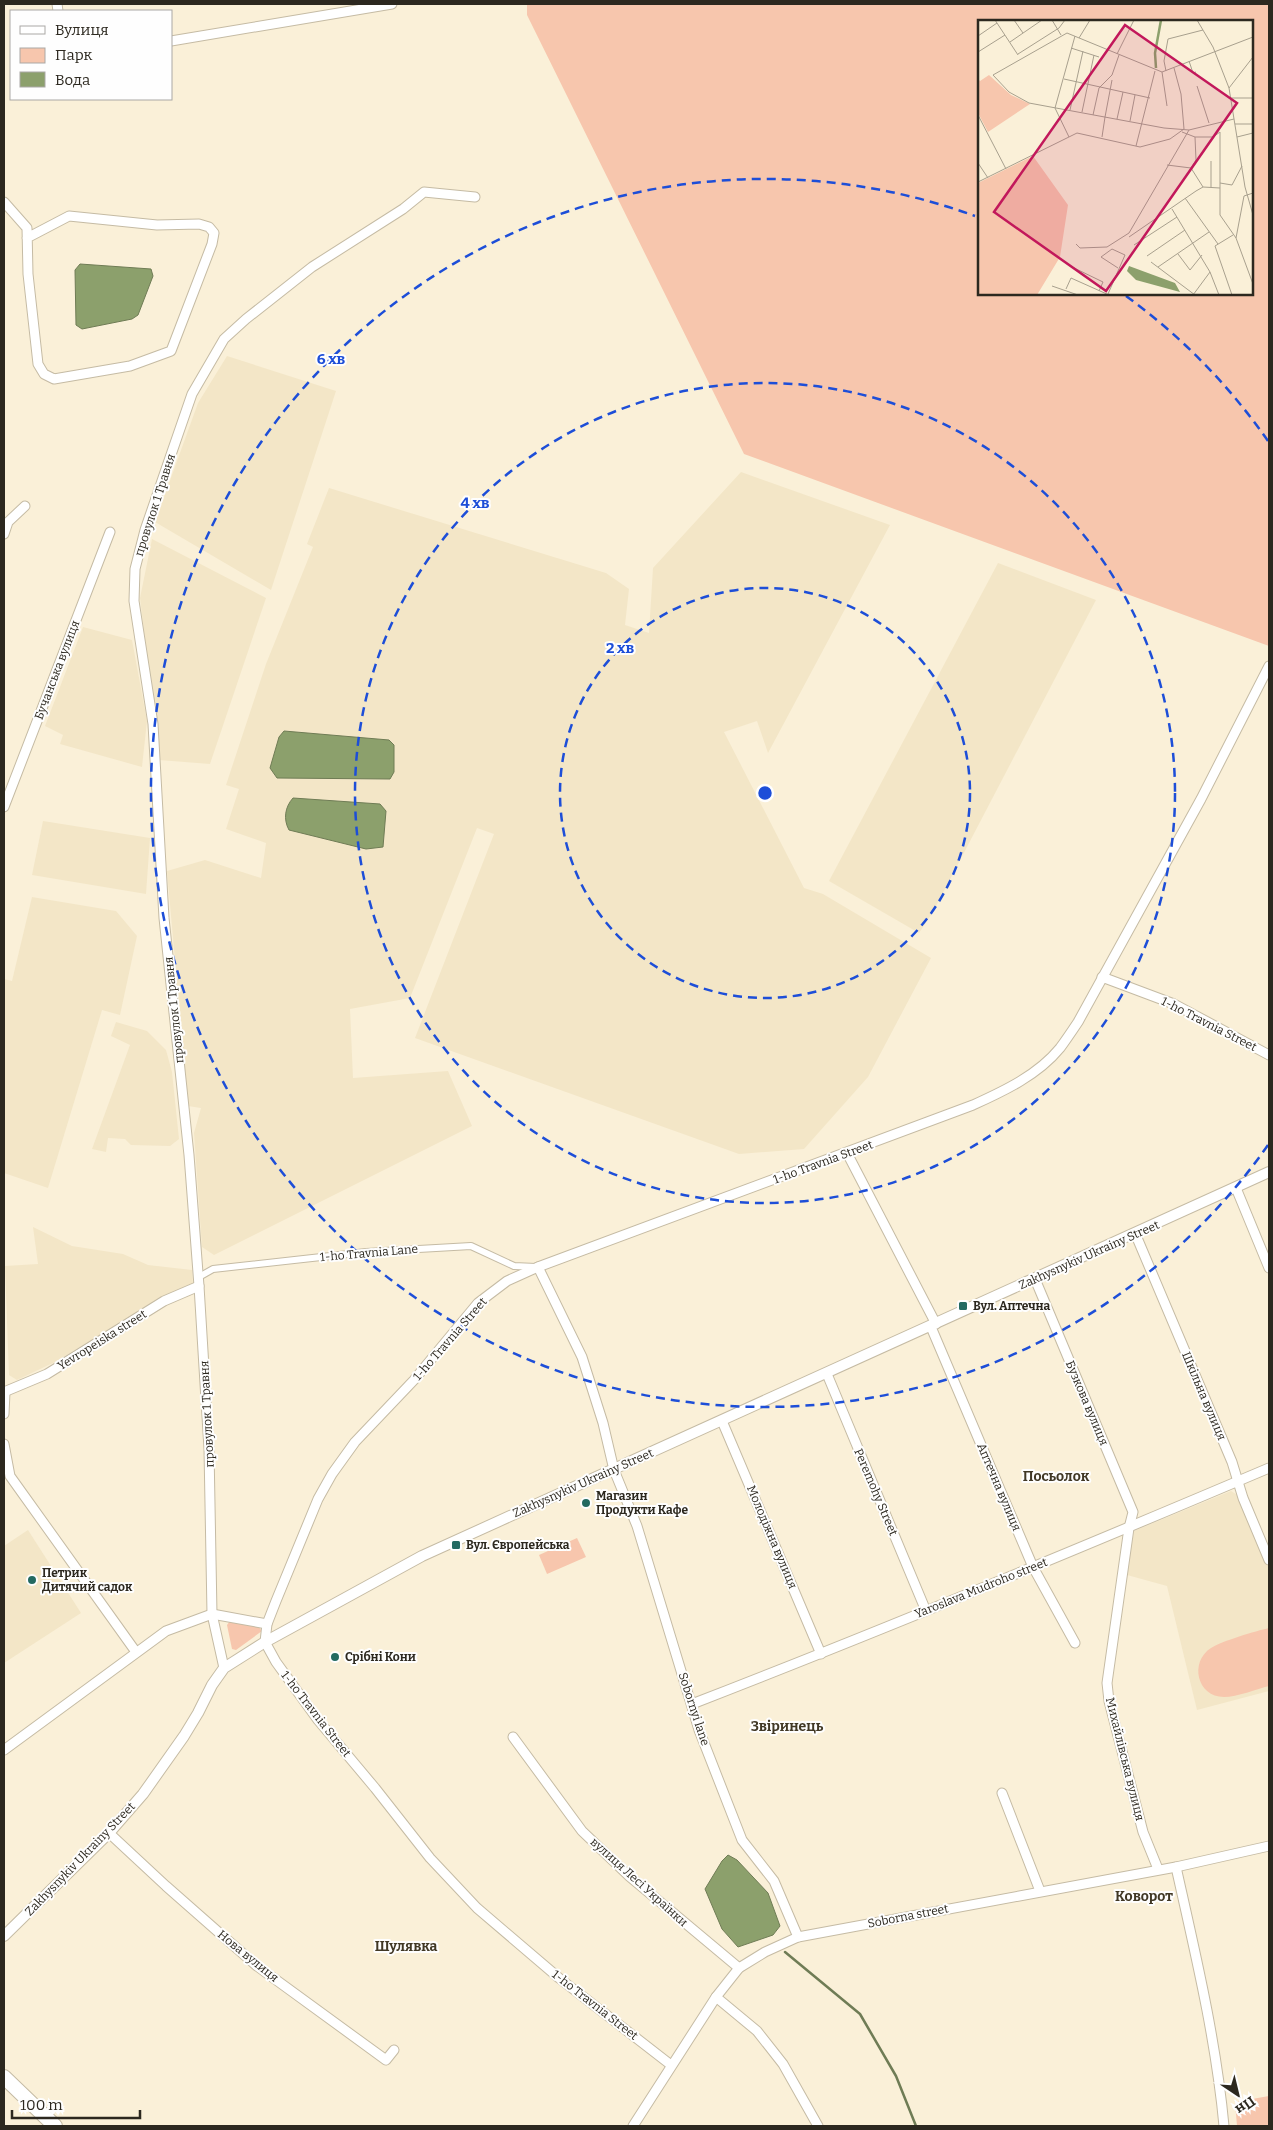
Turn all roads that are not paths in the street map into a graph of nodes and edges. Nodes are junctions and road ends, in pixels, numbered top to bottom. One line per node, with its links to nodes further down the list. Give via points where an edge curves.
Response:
1 (392, 4): 2 (street)
2 (172, 41)
3 (475, 197): 20 (street, провулок 1 Травня, via 424,192 312,267 224,339 192,394 145,530 135,569 134,600 153,724 164,918)
4 (4, 202): 5 (street, via 27,228)
5 (27, 238): 5 (street, via 69,216 157,225 199,224 209,226 214,233 171,351 130,366 54,379 44,374 38,364)
6 (25, 506): 8 (street, via 8,522)
7 (110, 532): 10 (street, Бучанська вулиця)
8 (4, 534)
9 (1269, 666): 11 (street, via 1201,799)
10 (4, 807)
11 (1102, 977): 12 (street, 1-ho Travnia Street, via 1174,1004); 13 (street, 1-ho Travnia Street, via 1059,1049 1031,1074 973,1105)
12 (1269, 1055)
13 (847, 1153): 17 (street, 1-ho Travnia Street); 21 (street, Аптечна вулиця)
14 (1269, 1172): 15 (street, Zakhysnykiv Ukrainy Street)
15 (1236, 1188): 16 (street, Zakhysnykiv Ukrainy Street); 18 (street)
16 (1135, 1234): 19 (street, Zakhysnykiv Ukrainy Street); 29 (street, Шкільна вулиця)
17 (538, 1267): 20 (street, 1-ho Travnia Lane, via 514,1266 471,1246 357,1253 213,1269); 28 (street, Sobornyi lane, via 582,1357); 35 (street, 1-ho Travnia Street, via 507,1281 478,1303 414,1380 355,1442 318,1499)
18 (1269, 1268)
19 (1034, 1279): 21 (street, Zakhysnykiv Ukrainy Street); 30 (street, Бузкова вулиця, via 1133,1512)
20 (199, 1282): 23 (street, Yevropeiska street, via 47,1374); 34 (street, провулок 1 Травня, via 209,1449)
21 (934, 1325): 22 (street, Zakhysnykiv Ukrainy Street); 32 (street, Аптечна вулиця)
22 (827, 1374): 25 (street, Zakhysnykiv Ukrainy Street); 33 (street, Peremohy Street)
23 (4, 1392): 24 (street)
24 (4, 1414)
25 (722, 1421): 28 (street, Zakhysnykiv Ukrainy Street); 39 (street, Молодіжна вулиця)
26 (4, 1444): 38 (street, via 10,1476)
27 (1269, 1468): 29 (street, Yaroslava Mudroho street)
28 (614, 1470): 36 (street, Zakhysnykiv Ukrainy Street, via 422,1556); 41 (street, Sobornyi lane, via 637,1526)
29 (1238, 1482): 30 (street, Yaroslava Mudroho street); 31 (street, Шкільна вулиця)
30 (1129, 1528): 32 (street, Yaroslava Mudroho street); 48 (street, Михайлівська вулиця, via 1107,1683 1143,1832)
31 (1269, 1560)
32 (1033, 1567): 33 (street, Yaroslava Mudroho street); 37 (street, Аптечна вулиця)
33 (926, 1611): 39 (street, Yaroslava Mudroho street)
34 (212, 1614): 35 (street); 38 (street, via 166,1631); 40 (street, провулок 1 Травня)
35 (266, 1624): 36 (street, 1-ho Travnia Street)
36 (265, 1642): 40 (street, Zakhysnykiv Ukrainy Street); 55 (street, 1-ho Travnia Street, via 318,1720 430,1858 477,1908)
37 (1075, 1643)
38 (136, 1652): 43 (street)
39 (821, 1654): 41 (street, Yaroslava Mudroho street)
40 (224, 1668): 45 (street, Zakhysnykiv Ukrainy Street, via 184,1736 143,1794)
41 (692, 1704): 51 (street, Sobornyi lane, via 742,1840 774,1881)
42 (513, 1737): 52 (street, вулиця Лесі Українки, via 582,1831 629,1876)
43 (4, 1750)
44 (1002, 1793): 49 (street)
45 (109, 1833): 50 (street, Zakhysnykiv Ukrainy Street); 54 (street, Нова вулиця, via 257,1966 386,2060)
46 (1269, 1846): 47 (street, Soborna street)
47 (1176, 1867): 48 (street, Soborna street); 60 (street, via 1209,2024)
48 (1158, 1869): 49 (street, Soborna street)
49 (1040, 1891): 51 (street, Soborna street)
50 (4, 1936)
51 (798, 1937): 52 (street, Soborna street)
52 (739, 1968): 53 (street, Soborna street)
53 (716, 1997): 55 (street, Soborna street); 59 (street, via 757,2031 784,2064)
54 (394, 2050)
55 (671, 2065): 58 (street, Soborna street)
56 (4, 2076): 57 (main road)
57 (55, 2126)
58 (633, 2126)
59 (818, 2126)
60 (1224, 2126)

